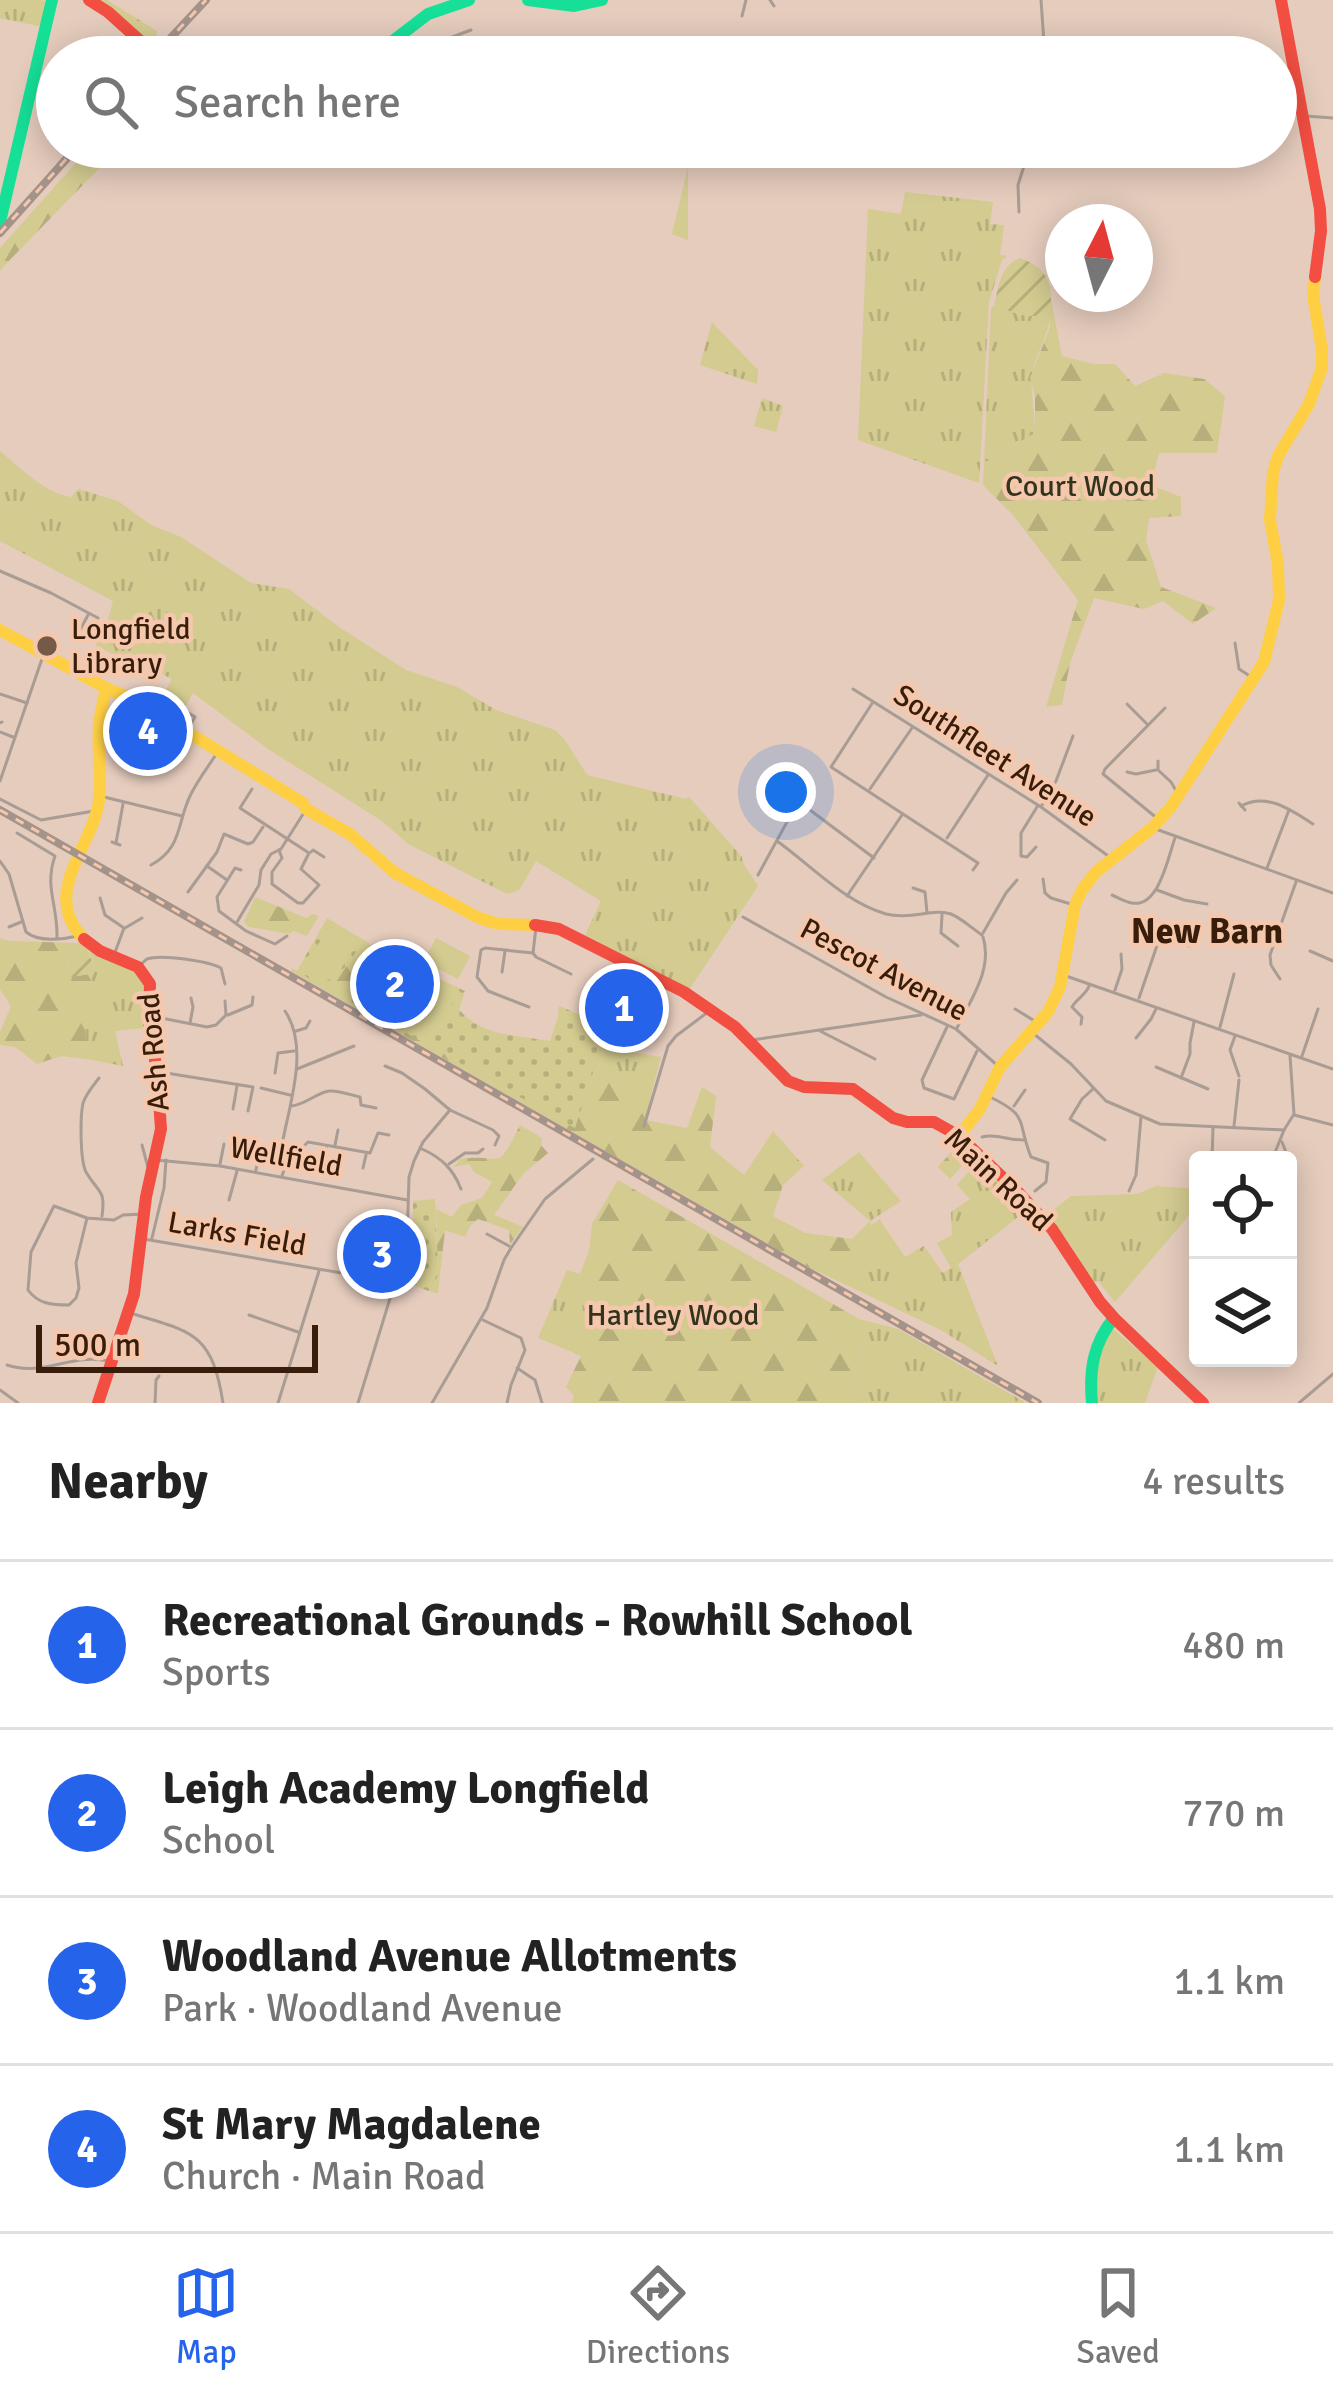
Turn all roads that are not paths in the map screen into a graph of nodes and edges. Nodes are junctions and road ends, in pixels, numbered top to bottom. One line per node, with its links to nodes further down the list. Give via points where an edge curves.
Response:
1 (52, 0): 13 (street)
2 (89, 0): 14 (street)
3 (469, 0): 15 (street, via 421,16)
4 (528, 0): 5 (street, via 571,7)
5 (602, 0)
6 (746, 0): 11 (street)
7 (770, 0): 10 (street)
8 (1041, 0): 17 (street)
9 (1281, 0): 18 (street)
10 (774, 6)
11 (742, 16)
12 (471, 30): 16 (street)
13 (44, 36)
14 (135, 36)
15 (397, 36)
16 (452, 36)
17 (1044, 36)
18 (1286, 36)
19 (36, 68): 25 (street)
20 (1297, 87): 21 (street)
21 (1304, 116): 22 (street); 33 (street, via 1322,231 1312,295 1323,359 1273,473 1279,600)
22 (1333, 118)
23 (1023, 168): 24 (street)
24 (1019, 212)
25 (1, 217)
26 (0, 571): 27 (street)
27 (89, 613): 28 (street); 30 (street)
28 (98, 619)
29 (0, 629): 32 (street, Main Road)
30 (78, 634)
31 (1235, 643): 33 (street, via 1239,669)
32 (44, 655): 34 (street, Main Road); 39 (street)
33 (1254, 679): 61 (street)
34 (106, 688): 37 (street, Main Road); 60 (street)
35 (853, 689): 38 (street, Southfleet Avenue)
36 (0, 694): 39 (street)
37 (137, 701): 46 (street, Main Road); 50 (street, via 128,737)
38 (873, 701): 43 (street, Southfleet Avenue); 59 (street, via 831,767)
39 (27, 704): 48 (street)
40 (1126, 704): 44 (street)
41 (1165, 709): 44 (street)
42 (185, 712): 46 (street, via 195,718)
43 (913, 726): 56 (street, Southfleet Avenue); 59 (street)
44 (1149, 726): 71 (street, via 1103,774)
45 (0, 732): 48 (street)
46 (187, 732): 49 (street, Main Road)
47 (1073, 736): 64 (street)
48 (15, 737): 52 (street)
49 (218, 752): 66 (street, Main Road); 70 (street)
50 (144, 758)
51 (0, 759): 52 (street)
52 (7, 761): 57 (street)
53 (1158, 761): 54 (street)
54 (1158, 770): 55 (street); 61 (street)
55 (1127, 772)
56 (989, 774): 64 (street, Southfleet Avenue); 78 (street)
57 (0, 781)
58 (252, 790): 73 (street, via 240,808)
59 (868, 791): 69 (street)
60 (100, 796): 63 (street); 68 (street)
61 (1179, 796): 71 (street)
62 (0, 799): 68 (street, via 41,820)
63 (124, 802): 70 (street); 79 (street)
64 (1040, 806): 80 (street, via 1021,833 1021,856); 85 (street, Southfleet Avenue)
65 (1242, 806): 67 (street, via 1260,800)
66 (307, 809): 76 (street); 112 (street, Main Road, via 395,873 479,918)
67 (1289, 809): 72 (street); 90 (street)
68 (96, 812): 117 (street, via 66,887)
69 (903, 813): 78 (street); 84 (street)
70 (184, 817): 88 (street)
71 (1155, 824): 75 (street); 85 (street)
72 (1313, 824)
73 (264, 826): 76 (street); 87 (street, via 248,844 224,834)
74 (17, 833): 120 (street, via 56,856 49,878)
75 (1176, 837): 90 (street); 99 (street)
76 (287, 839): 81 (street); 82 (street)
77 (778, 841): 84 (street, via 800,805); 92 (street); 102 (street)
78 (945, 841): 89 (street, via 978,863)
79 (116, 843)
80 (1036, 847)
81 (279, 850): 82 (street, via 271,882 298,903 319,885 301,869); 111 (street)
82 (309, 853): 83 (street)
83 (324, 857)
84 (874, 859): 102 (street)
85 (1113, 859): 105 (street)
86 (0, 861): 110 (street)
87 (206, 865): 93 (street); 101 (street)
88 (155, 866)
89 (973, 870)
90 (1267, 870): 95 (street)
91 (241, 871): 93 (street)
92 (758, 875)
93 (226, 880): 111 (street, via 218,907)
94 (1017, 880): 116 (street)
95 (1296, 880): 100 (street); 134 (street, via 1270,957)
96 (1045, 882): 105 (street, via 1051,898)
97 (913, 888): 107 (street, via 926,892)
98 (1115, 888): 99 (street, via 1111,897 1136,904)
99 (1156, 889): 104 (street)
100 (1333, 893)
101 (188, 894)
102 (847, 896): 107 (street, via 886,914)
103 (102, 900): 115 (street, via 105,915)
104 (1207, 904)
105 (1075, 905): 133 (street)
106 (942, 913): 107 (street); 116 (street); 121 (street, via 941,933)
107 (928, 915)
108 (743, 917): 149 (street, Pescot Avenue)
109 (142, 918): 115 (street)
110 (22, 922): 113 (street); 120 (street, via 32,937)
111 (237, 922): 118 (street, via 275,944)
112 (537, 925): 125 (street); 144 (street, Main Road, via 589,942)
113 (9, 927)
114 (1163, 928): 119 (street)
115 (124, 929): 127 (street)
116 (982, 935): 157 (street, via 983,975)
117 (79, 936): 120 (street); 127 (street, Ash Road)
118 (287, 936)
119 (1161, 936): 122 (street); 141 (street)
120 (57, 939)
121 (958, 946)
122 (1190, 946)
123 (506, 950): 125 (street); 130 (street); 142 (street, via 482,950 477,977 488,992)
124 (1310, 951): 128 (street)
125 (533, 953): 131 (street)
126 (1121, 954): 137 (street)
127 (114, 957): 129 (street, Ash Road)
128 (1333, 961)
129 (138, 968): 135 (street, via 158,958 211,962); 148 (street, Ash Road, via 150,984)
130 (502, 972)
131 (571, 974)
132 (1234, 974): 158 (street)
133 (1064, 976): 136 (street); 156 (street)
134 (1280, 979)
135 (225, 984)
136 (1090, 984): 137 (street); 154 (street, via 1072,1007)
137 (1114, 992): 141 (street)
138 (253, 997): 150 (street)
139 (191, 998): 153 (street)
140 (225, 1000): 150 (street)
141 (1138, 1000): 143 (street)
142 (529, 1006)
143 (1156, 1007): 152 (street); 162 (street)
144 (711, 1009): 163 (street, Main Road); 195 (street, via 668,1046)
145 (1015, 1009): 156 (street)
146 (1318, 1009): 169 (street)
147 (285, 1011): 160 (street)
148 (149, 1015): 153 (street); 175 (street, Ash Road)
149 (922, 1015): 155 (street, Pescot Avenue); 159 (street)
150 (226, 1016): 153 (street, via 207,1027)
151 (310, 1021): 160 (street)
152 (1195, 1021): 158 (street); 178 (street)
153 (190, 1024)
154 (1081, 1024)
155 (948, 1026): 157 (street, Pescot Avenue); 165 (street, via 924,1088 954,1099)
156 (1036, 1028): 171 (street); 181 (street)
157 (956, 1029): 165 (street, Pescot Avenue)
158 (1220, 1029): 161 (street)
159 (819, 1030): 163 (street); 168 (street)
160 (295, 1031): 166 (street)
161 (1236, 1035): 167 (street); 197 (street)
162 (1136, 1038)
163 (751, 1040): 201 (street, Main Road, via 797,1085 853,1089 893,1118 934,1122)
164 (354, 1046): 174 (street)
165 (977, 1049): 171 (street, Pescot Avenue)
166 (296, 1050): 174 (street); 176 (street, via 278,1053)
167 (1290, 1054): 169 (street); 192 (street)
168 (875, 1058)
169 (1301, 1058): 173 (street)
170 (385, 1066): 190 (street)
171 (1000, 1067): 185 (street)
172 (1156, 1067): 178 (street)
173 (1333, 1069)
174 (296, 1070): 184 (street)
175 (157, 1071): 179 (street); 220 (street, Ash Road)
176 (275, 1073)
177 (99, 1078): 236 (street, via 84,1099 82,1147 104,1199)
178 (1180, 1078): 182 (street)
179 (237, 1084): 189 (street); 191 (street, via 253,1087)
180 (261, 1088): 184 (street)
181 (1094, 1088): 193 (street); 204 (street, via 1070,1119)
182 (1208, 1089)
183 (1025, 1090): 188 (street)
184 (291, 1095): 186 (street)
185 (986, 1096): 188 (street); 201 (street)
186 (289, 1106): 187 (street, via 333,1091); 218 (street, via 282,1145)
187 (376, 1108)
188 (1013, 1108): 203 (street)
189 (233, 1109)
190 (451, 1110): 207 (street, via 494,1130); 212 (street)
191 (248, 1111)
192 (1294, 1114): 194 (street); 199 (street)
193 (1142, 1115): 196 (street, via 1160,1124); 231 (street)
194 (1333, 1125)
195 (644, 1126)
196 (1214, 1126): 197 (street); 214 (street)
197 (1234, 1127): 199 (street)
198 (338, 1130): 210 (street)
199 (1284, 1130): 205 (street)
200 (389, 1135): 217 (street, via 378,1133)
201 (959, 1136): 244 (street, Main Road, via 1052,1229)
202 (982, 1137): 203 (street)
203 (1025, 1140): 230 (street, via 1030,1157 1048,1163 1046,1182)
204 (1105, 1140)
205 (1282, 1140): 215 (street); 216 (street)
206 (224, 1144): 223 (street)
207 (495, 1144)
208 (142, 1145): 227 (street)
209 (326, 1146): 210 (street); 218 (street, via 308,1142); 221 (street)
210 (335, 1147): 217 (street)
211 (260, 1148): 226 (street)
212 (420, 1148): 222 (street); 233 (street)
213 (483, 1149): 222 (street)
214 (1213, 1151)
215 (1276, 1151)
216 (1286, 1151)
217 (366, 1153): 224 (street)
218 (291, 1158): 228 (street)
219 (593, 1159): 239 (street, via 545,1198)
220 (161, 1160): 223 (street, Wellfield); 227 (street, Ash Road); 238 (street, via 164,1188)
221 (324, 1161)
222 (448, 1165): 229 (street)
223 (220, 1166): 225 (street, Wellfield)
224 (363, 1168)
225 (238, 1169): 226 (street, Wellfield); 232 (street)
226 (256, 1172): 228 (street, Wellfield)
227 (151, 1177): 234 (street, Ash Road)
228 (282, 1178): 233 (street, Wellfield)
229 (461, 1189)
230 (1035, 1191)
231 (1130, 1191)
232 (230, 1200)
233 (409, 1200): 241 (street)
234 (144, 1214): 236 (street); 238 (street, Ash Road)
235 (86, 1218): 235 (street, via 76,1298 69,1305 34,1299 31,1252 54,1206); 236 (street)
236 (101, 1218)
237 (487, 1234): 239 (street)
238 (147, 1239): 240 (street, Larks Field); 242 (street, Ash Road)
239 (511, 1247): 245 (street)
240 (320, 1269): 241 (street, Larks Field); 246 (street)
241 (396, 1282): 258 (street)
242 (128, 1312): 247 (street, Ash Road); 256 (street, via 200,1341)
243 (249, 1315): 246 (street)
244 (1114, 1318): 262 (street, via 1092,1364); 263 (street, Main Road)
245 (481, 1319): 249 (street, via 525,1343); 259 (street)
246 (300, 1333): 257 (street)
247 (110, 1361): 248 (street); 254 (street, Ash Road)
248 (7, 1366)
249 (518, 1368): 260 (street); 261 (street, via 535,1380)
250 (1333, 1374): 264 (street)
251 (159, 1376): 255 (street)
252 (0, 1390): 253 (street)
253 (18, 1403)
254 (98, 1403)
255 (155, 1403)
256 (223, 1403)
257 (278, 1403)
258 (358, 1403)
259 (432, 1403)
260 (506, 1403)
261 (542, 1403)
262 (1092, 1403)
263 (1203, 1403)
264 (1299, 1403)

